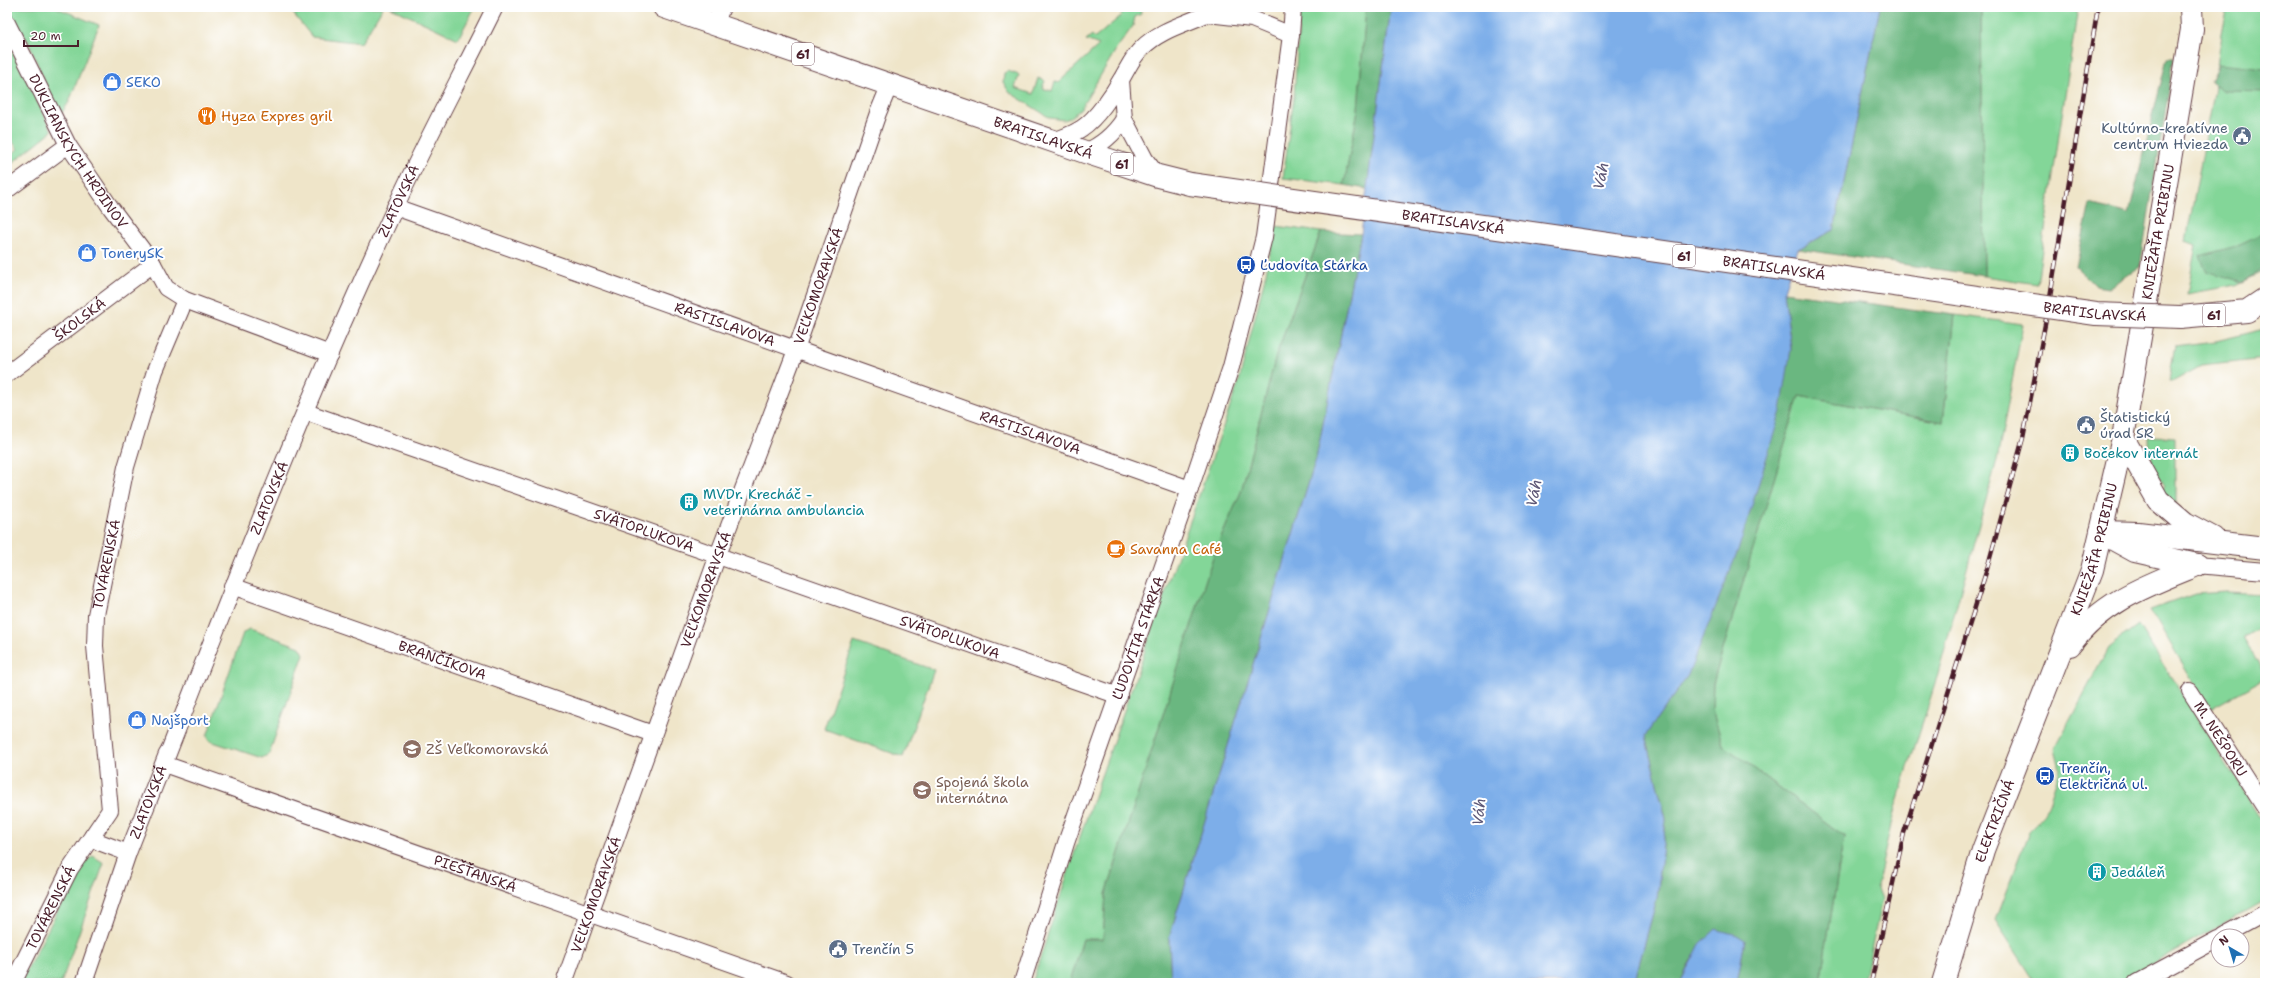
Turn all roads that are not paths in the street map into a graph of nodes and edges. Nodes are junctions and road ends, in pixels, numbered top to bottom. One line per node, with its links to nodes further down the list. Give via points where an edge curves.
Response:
1 (494, 7): 19 (street, ZLATOVSKÁ)
2 (664, 7): 7 (main road, BRATISLAVSKÁ / 61)
3 (1293, 7): 10 (street, ĽUDOVÍTA STÁRKA)
4 (2191, 7): 9 (main road, KNIEŽAŤA PRIBINU)
5 (2200, 7): 9 (main road)
6 (1214, 10): 10 (street, via 1252,19); 11 (street, via 1167,29 1153,38 1140,49)
7 (718, 16): 12 (main road, BRATISLAVSKÁ / 61)
8 (7, 23): 15 (street, DUKLIANSKYCH HRDINOV)
9 (2192, 30): 27 (main road, KNIEŽAŤA PRIBINU)
10 (1291, 35): 28 (street, ĽUDOVÍTA STÁRKA, via 1264,237 1231,368)
11 (1121, 80): 13 (street); 14 (street, via 1093,120 1081,129)
12 (890, 84): 14 (main road, BRATISLAVSKÁ / 61); 23 (street, VEĽKOMORAVSKÁ)
13 (1124, 119): 16 (street, via 1107,139); 17 (street, via 1145,159)
14 (1054, 141): 16 (main road, BRATISLAVSKÁ / 61)
15 (68, 144): 18 (street); 20 (street, DUKLIANSKYCH HRDINOV, via 110,208)
16 (1085, 152): 17 (main road, BRATISLAVSKÁ / 61)
17 (1158, 176): 22 (main road, BRATISLAVSKÁ / 61, bridge, via 1190,184 2096,314 2180,317)
18 (7, 190)
19 (395, 207): 23 (street, RASTISLAVOVA); 24 (street, ZLATOVSKÁ)
20 (153, 264): 21 (street, DUKLIANSKYCH HRDINOV, via 166,288); 25 (street, ŠKOLSKÁ)
21 (185, 300): 24 (street, DUKLIANSKYCH HRDINOV); 42 (street, TOVÁRENSKÁ, via 155,371 126,467 96,615 95,646 110,810)
22 (2259, 306)
23 (796, 350): 28 (street, RASTISLAVOVA); 32 (street, VEĽKOMORAVSKÁ)
24 (330, 354): 26 (street, ZLATOVSKÁ)
25 (7, 374)
26 (306, 412): 32 (street, SVÄTOPLUKOVA); 35 (street, ZLATOVSKÁ)
27 (2123, 438): 29 (main road, KNIEŽAŤA PRIBINU); 30 (main road, via 2158,500 2185,523 2202,530)
28 (1190, 490): 38 (street, ĽUDOVÍTA STÁRKA)
29 (2101, 532): 30 (main road, via 2138,533); 33 (main road, via 2135,551); 36 (main road, KNIEŽAŤA PRIBINU, via 2092,570)
30 (2222, 544): 31 (main road)
31 (2265, 548)
32 (718, 555): 38 (street, SVÄTOPLUKOVA); 39 (street, VEĽKOMORAVSKÁ)
33 (2197, 565): 34 (street); 36 (main road, via 2135,590 2101,612 2081,629)
34 (2265, 571)
35 (232, 586): 39 (street, BRANČÍKOVA); 40 (street, ZLATOVSKÁ)
36 (2057, 662): 53 (main road, ELEKTRIČNÁ, via 1983,850)
37 (2190, 691): 41 (street, M. NEŠPORU)
38 (1119, 696): 52 (street, ĽUDOVÍTA STÁRKA, via 1066,843)
39 (652, 734): 45 (street, VEĽKOMORAVSKÁ)
40 (164, 764): 43 (street, ZLATOVSKÁ, via 167,754); 45 (street, PIEŠŤANSKÁ)
41 (2265, 808)
42 (93, 835): 43 (street, via 99,842); 48 (street, TOVÁRENSKÁ, via 70,869)
43 (128, 853): 49 (street, ZLATOVSKÁ)
44 (2265, 913): 46 (street)
45 (590, 914): 50 (street, VEĽKOMORAVSKÁ); 51 (street, PIEŠŤANSKÁ)
46 (2238, 928)
47 (2210, 943): 54 (street)
48 (13, 983)
49 (84, 983)
50 (564, 983)
51 (787, 983)
52 (1022, 983)
53 (1943, 983)
54 (2136, 983)

